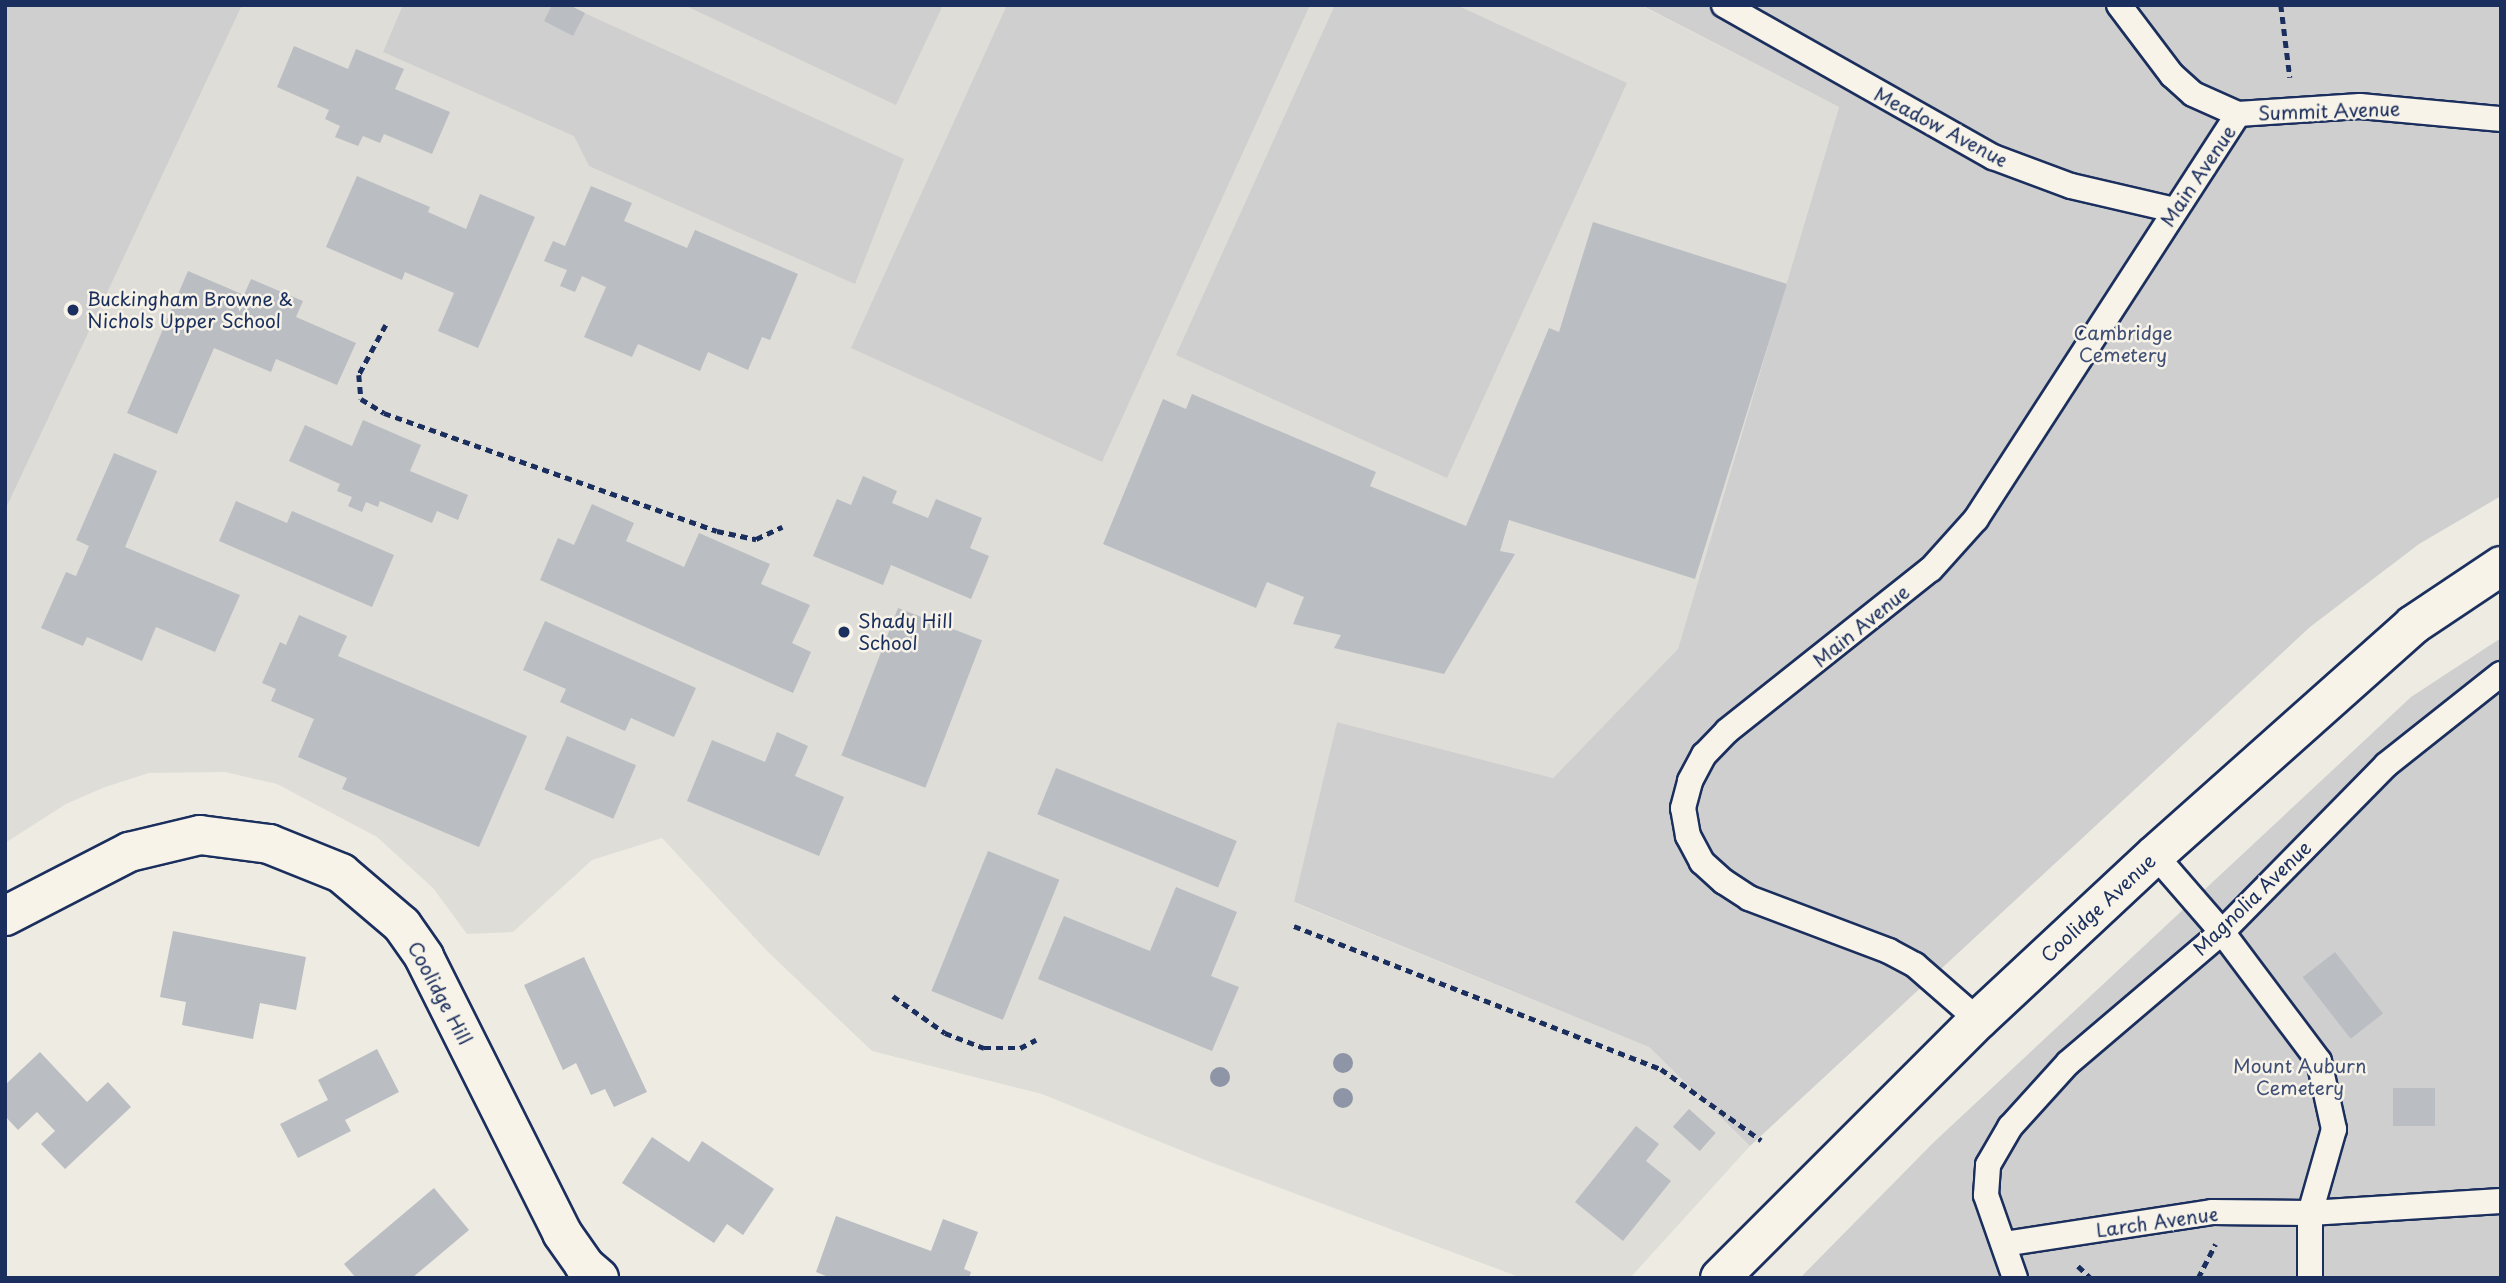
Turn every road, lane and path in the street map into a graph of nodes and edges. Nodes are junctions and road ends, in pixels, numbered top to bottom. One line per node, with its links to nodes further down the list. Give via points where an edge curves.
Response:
1 (1724, 5): 7 (lane, Meadow Avenue, via 1993,157 2071,186)
2 (2119, 5): 5 (lane, Summit Avenue, via 2172,75 2193,94)
3 (2281, 5): 4 (path)
4 (2291, 112): 5 (lane, Summit Avenue); 6 (lane, Summit Avenue, via 2360,106)
5 (2238, 114): 7 (lane, Main Avenue)
6 (2501, 119)
7 (2174, 209): 17 (lane, Main Avenue, via 2048,413 1954,545 1905,592 1727,731 1704,755 1683,808 1688,836 1702,862 1724,882 1749,898 1915,965)
8 (386, 325): 9 (path, via 359,375 361,399 384,413 717,531 756,539)
9 (782, 527)
10 (2501, 566): 12 (street, Coolidge Avenue, via 2392,643)
11 (2501, 674): 15 (lane, Magnolia Avenue, via 2386,765)
12 (2155, 855): 15 (lane); 17 (street, Coolidge Avenue)
13 (5, 916): 23 (street, Coolidge Hill, via 129,852 200,835 269,844 341,873 402,925 424,957)
14 (1294, 926): 19 (path, via 1661,1069)
15 (2222, 932): 21 (lane, via 2319,1061 2334,1129); 22 (lane, Magnolia Avenue, via 2068,1063 2010,1127 1988,1165 1986,1195)
16 (892, 996): 18 (path, via 945,1033 984,1048 1020,1048)
17 (1978, 1020): 24 (street, Coolidge Avenue)
18 (1036, 1040)
19 (1760, 1140)
20 (2501, 1201): 21 (lane, Larch Avenue)
21 (2310, 1213): 22 (lane, Larch Avenue, via 2212,1212); 26 (lane)
22 (2004, 1244): 25 (lane)
23 (582, 1274)
24 (1720, 1278)
25 (2015, 1278)
26 (2310, 1278)

